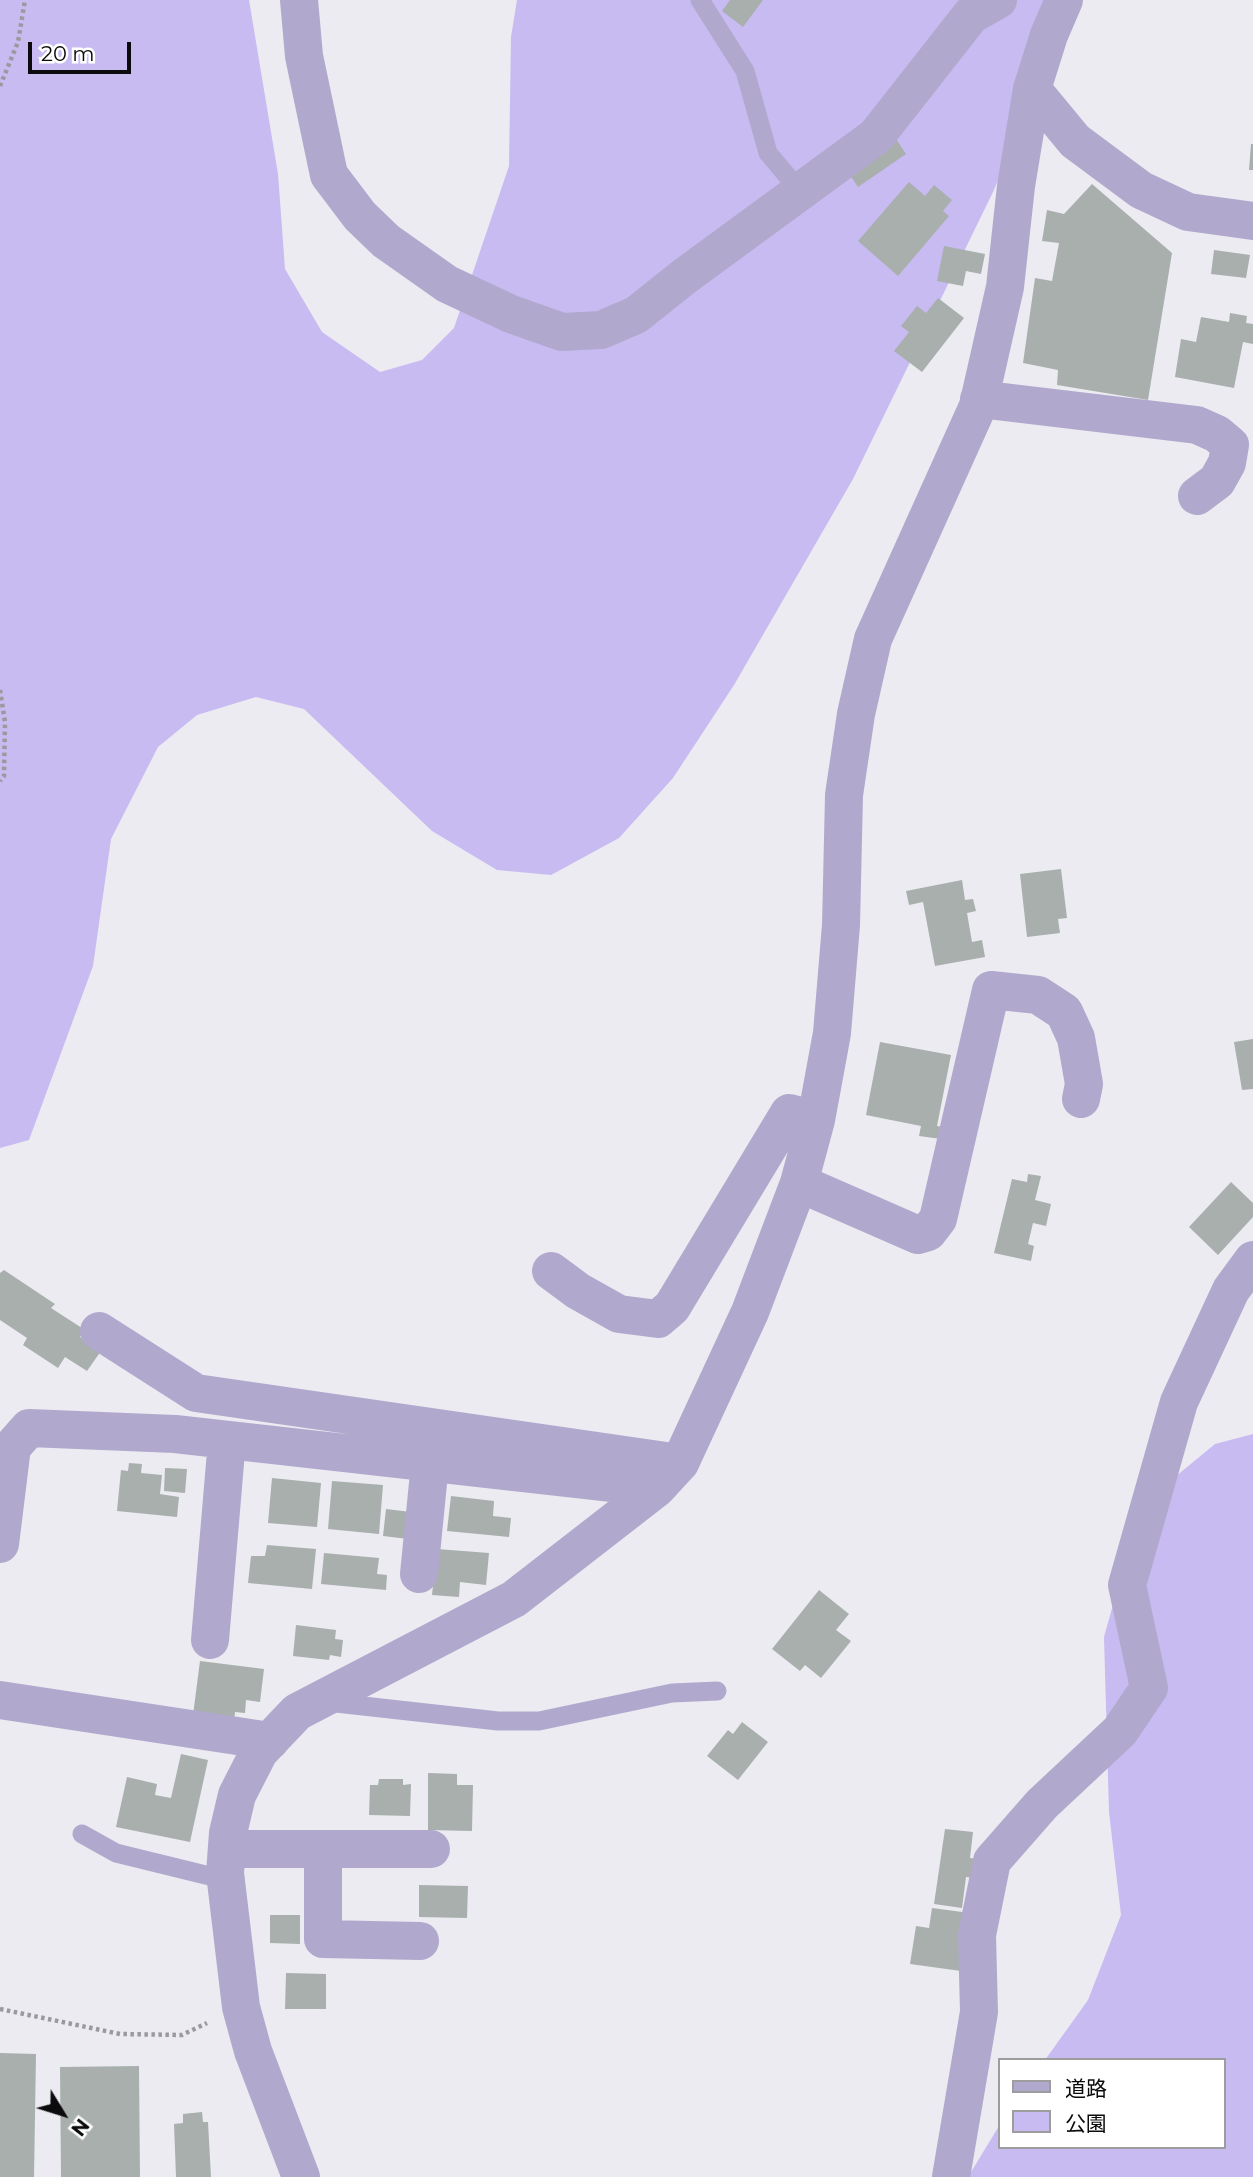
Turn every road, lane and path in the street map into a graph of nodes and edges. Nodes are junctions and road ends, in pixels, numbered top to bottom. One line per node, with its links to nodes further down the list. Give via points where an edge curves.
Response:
1 (24, 0): 6 (path, via 18,43)
2 (299, 0): 8 (street, via 304,56 329,175 386,241 447,284 511,314 562,332 613,325 636,315)
3 (700, 0): 8 (lane, via 745,71 768,153)
4 (998, 0): 8 (street, via 971,15 876,136)
5 (1064, 0): 7 (street)
6 (0, 86)
7 (1032, 89): 9 (street, via 1075,141 1142,190 1188,212); 10 (street, via 1005,287)
8 (800, 191)
9 (1253, 222)
10 (979, 399): 11 (street, via 1197,425 1230,445 1217,481); 15 (street, via 873,639 856,714 844,795 841,925 832,1033)
11 (1197, 496)
12 (0, 690): 13 (path, via 5,722)
13 (0, 782)
14 (1081, 1099): 16 (street, via 1084,1084 1076,1038 1064,1012 1038,995 991,990 938,1219 928,1232 918,1235)
15 (816, 1120): 16 (street); 18 (street, via 789,1113 673,1307 658,1319 619,1314)
16 (799, 1183): 22 (street, via 750,1312)
17 (1253, 1261): 38 (street, via 1231,1290 1178,1402 1127,1585 1149,1688 1119,1731 1042,1804 992,1861 977,1936 979,2012)
18 (551, 1271)
19 (99, 1331): 22 (street, via 196,1393)
20 (227, 1440): 21 (street); 23 (street, via 29,1428 12,1447); 25 (street)
21 (430, 1463): 22 (street); 24 (street)
22 (668, 1475): 28 (street, via 514,1598)
23 (0, 1544)
24 (419, 1574)
25 (210, 1640)
26 (717, 1691): 28 (lane, via 671,1693 539,1721 498,1721)
27 (0, 1700): 29 (street)
28 (318, 1701): 29 (street, via 297,1712)
29 (270, 1741): 33 (street, via 259,1752 237,1795 228,1833)
30 (82, 1834): 33 (lane, via 116,1853)
31 (323, 1849): 32 (street); 33 (street); 34 (street, via 323,1939)
32 (430, 1849)
33 (227, 1865): 35 (street)
34 (420, 1941)
35 (241, 2007): 36 (path, via 181,2035 120,2034); 37 (street)
36 (0, 2009)
37 (301, 2177)
38 (951, 2177)

